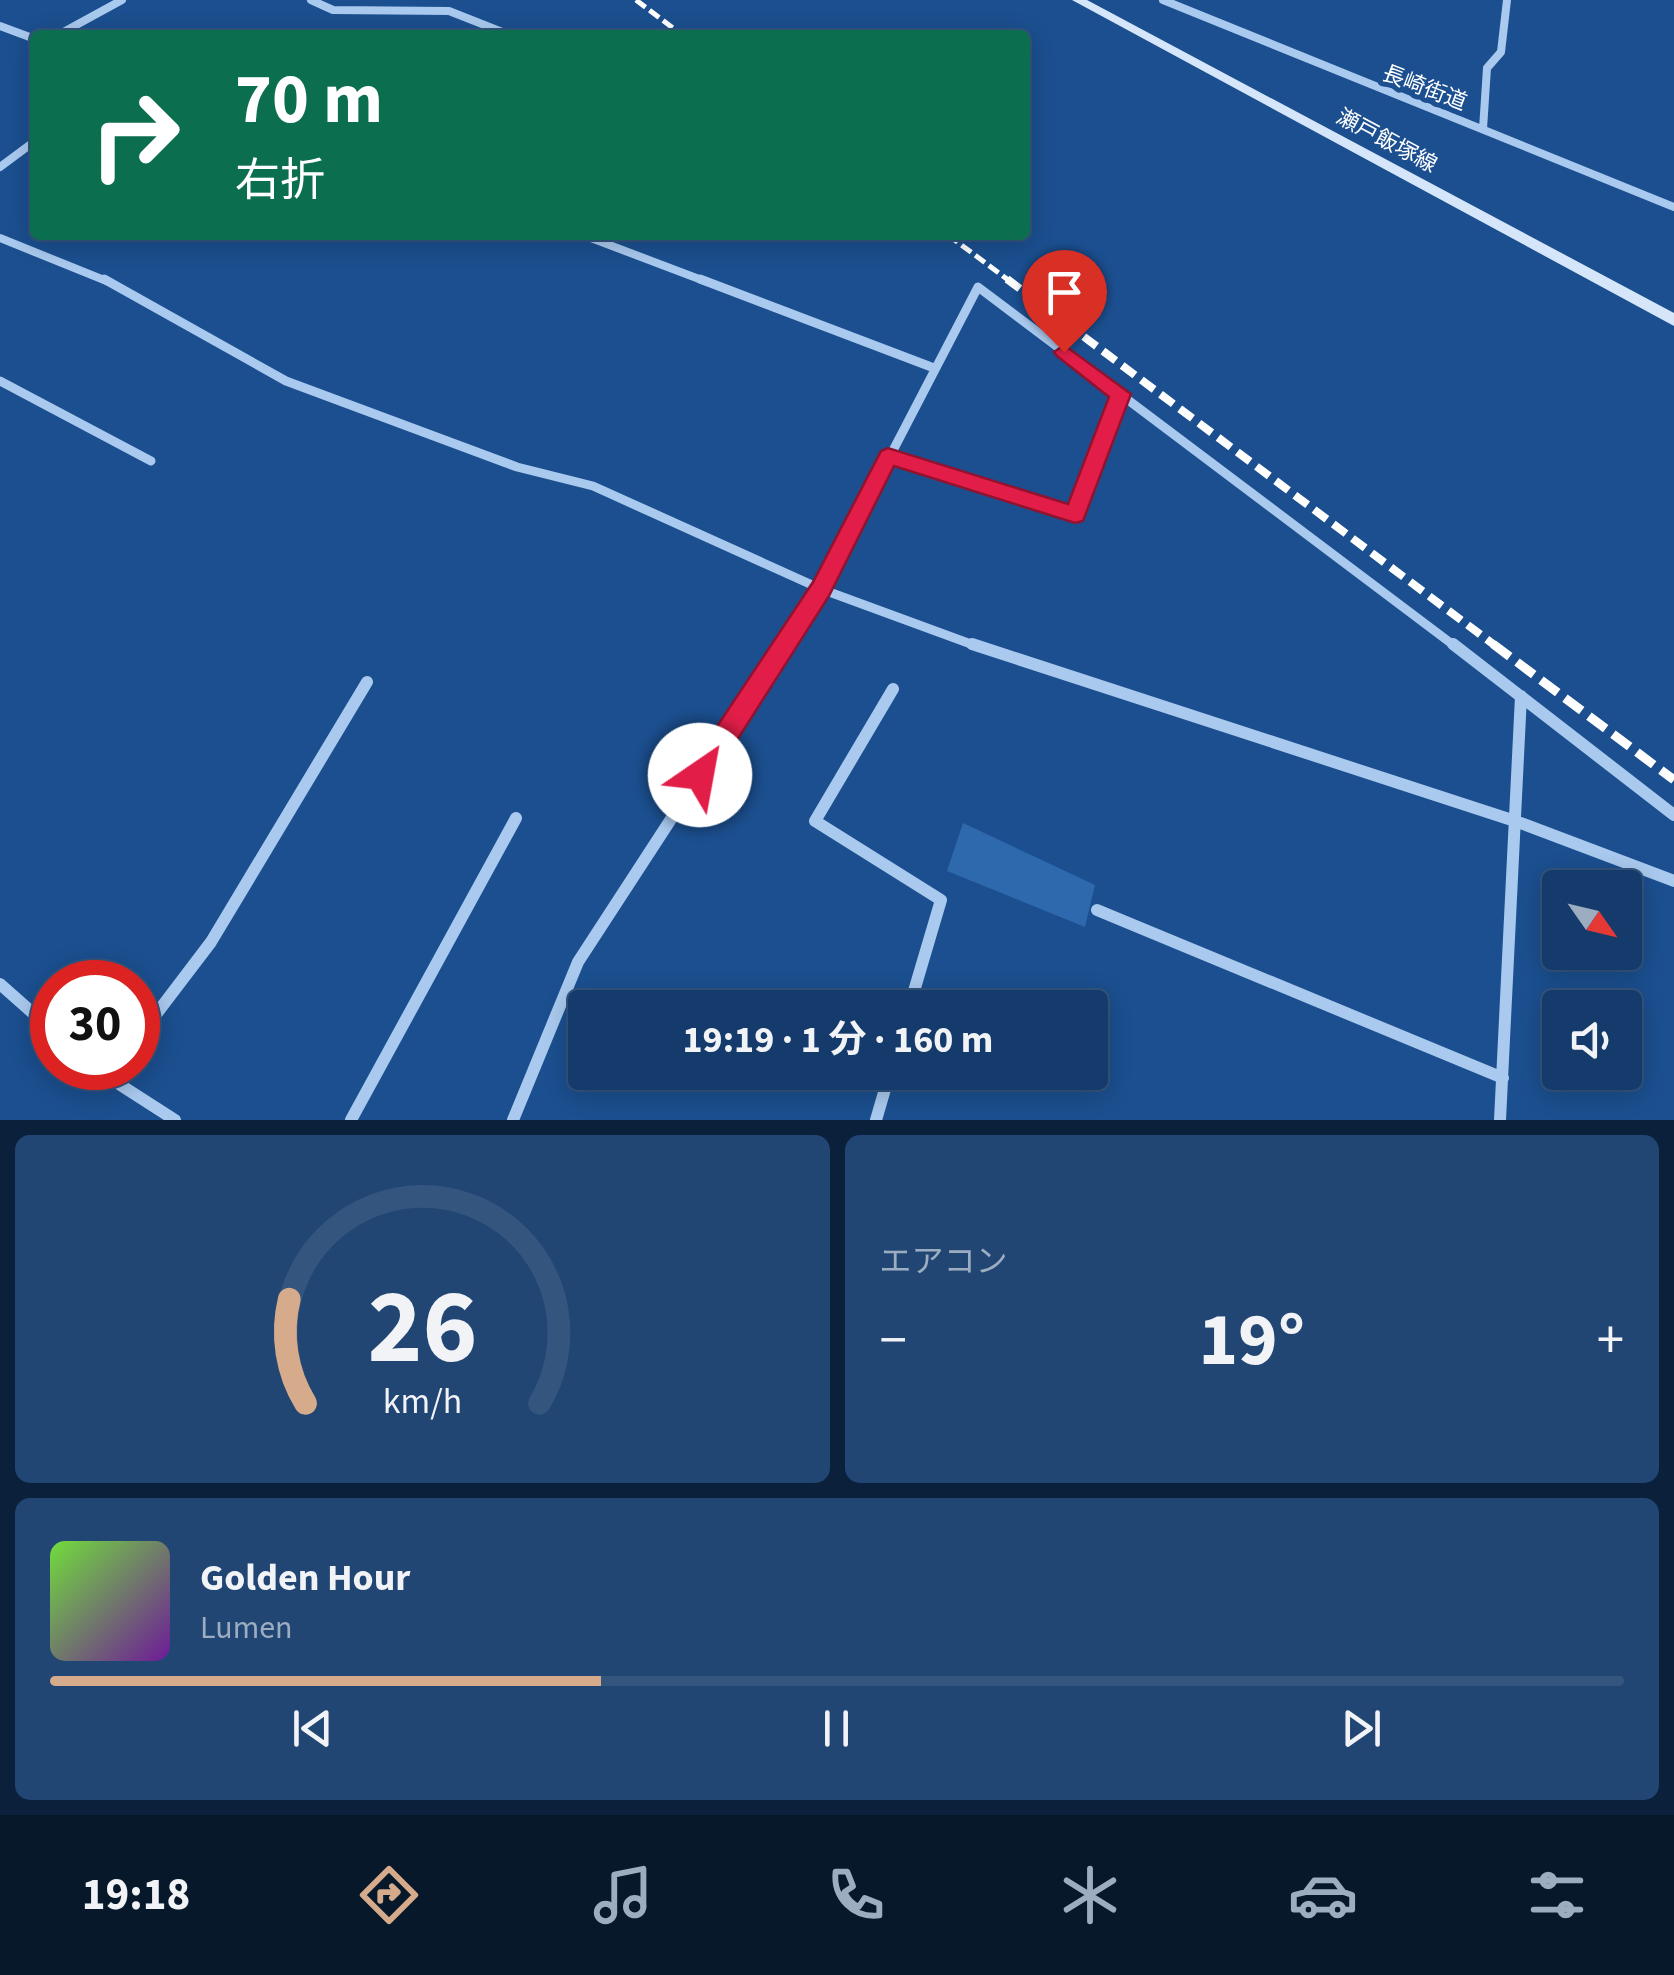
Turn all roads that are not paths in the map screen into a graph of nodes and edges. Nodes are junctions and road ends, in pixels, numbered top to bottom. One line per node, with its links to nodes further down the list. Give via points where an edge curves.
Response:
1 (122, 0): 9 (street)
2 (311, 0): 7 (street, via 346,12)
3 (399, 0): 7 (street)
4 (1078, 0): 18 (main road, 瀬戸飯塚線)
5 (1162, 0): 12 (street, 長崎街道)
6 (1507, 0): 12 (street, via 1502,52 1488,68)
7 (397, 9): 10 (street, via 449,11)
8 (0, 26): 11 (street)
9 (67, 30)
10 (497, 30)
11 (30, 37)
12 (1483, 128): 15 (street, 長崎街道)
13 (30, 144): 14 (street)
14 (0, 167)
15 (1674, 207)
16 (0, 238): 24 (street, via 96,276 286,381 517,467 594,486)
17 (596, 240): 19 (street)
18 (1674, 320)
19 (934, 368): 21 (street, via 978,287); 22 (street)
20 (0, 380): 23 (street)
21 (1120, 394): 22 (street, via 1075,514); 27 (street)
22 (888, 456): 24 (street)
23 (151, 461)
24 (821, 589): 30 (street, via 1016,660); 42 (street, via 578,962)
25 (366, 682): 35 (street, via 211,942)
26 (893, 689): 34 (street, via 815,821 941,900)
27 (1522, 696): 28 (street); 30 (street)
28 (1674, 816)
29 (516, 818): 41 (street)
30 (1518, 822): 31 (street); 37 (street)
31 (1674, 881)
32 (1097, 910): 37 (street)
33 (0, 984): 36 (street)
34 (914, 990)
35 (160, 1009)
36 (30, 1011)
37 (1503, 1078): 44 (street)
38 (134, 1090): 40 (street)
39 (885, 1090): 43 (street)
40 (175, 1120)
41 (351, 1120)
42 (513, 1120)
43 (876, 1120)
44 (1500, 1120)

